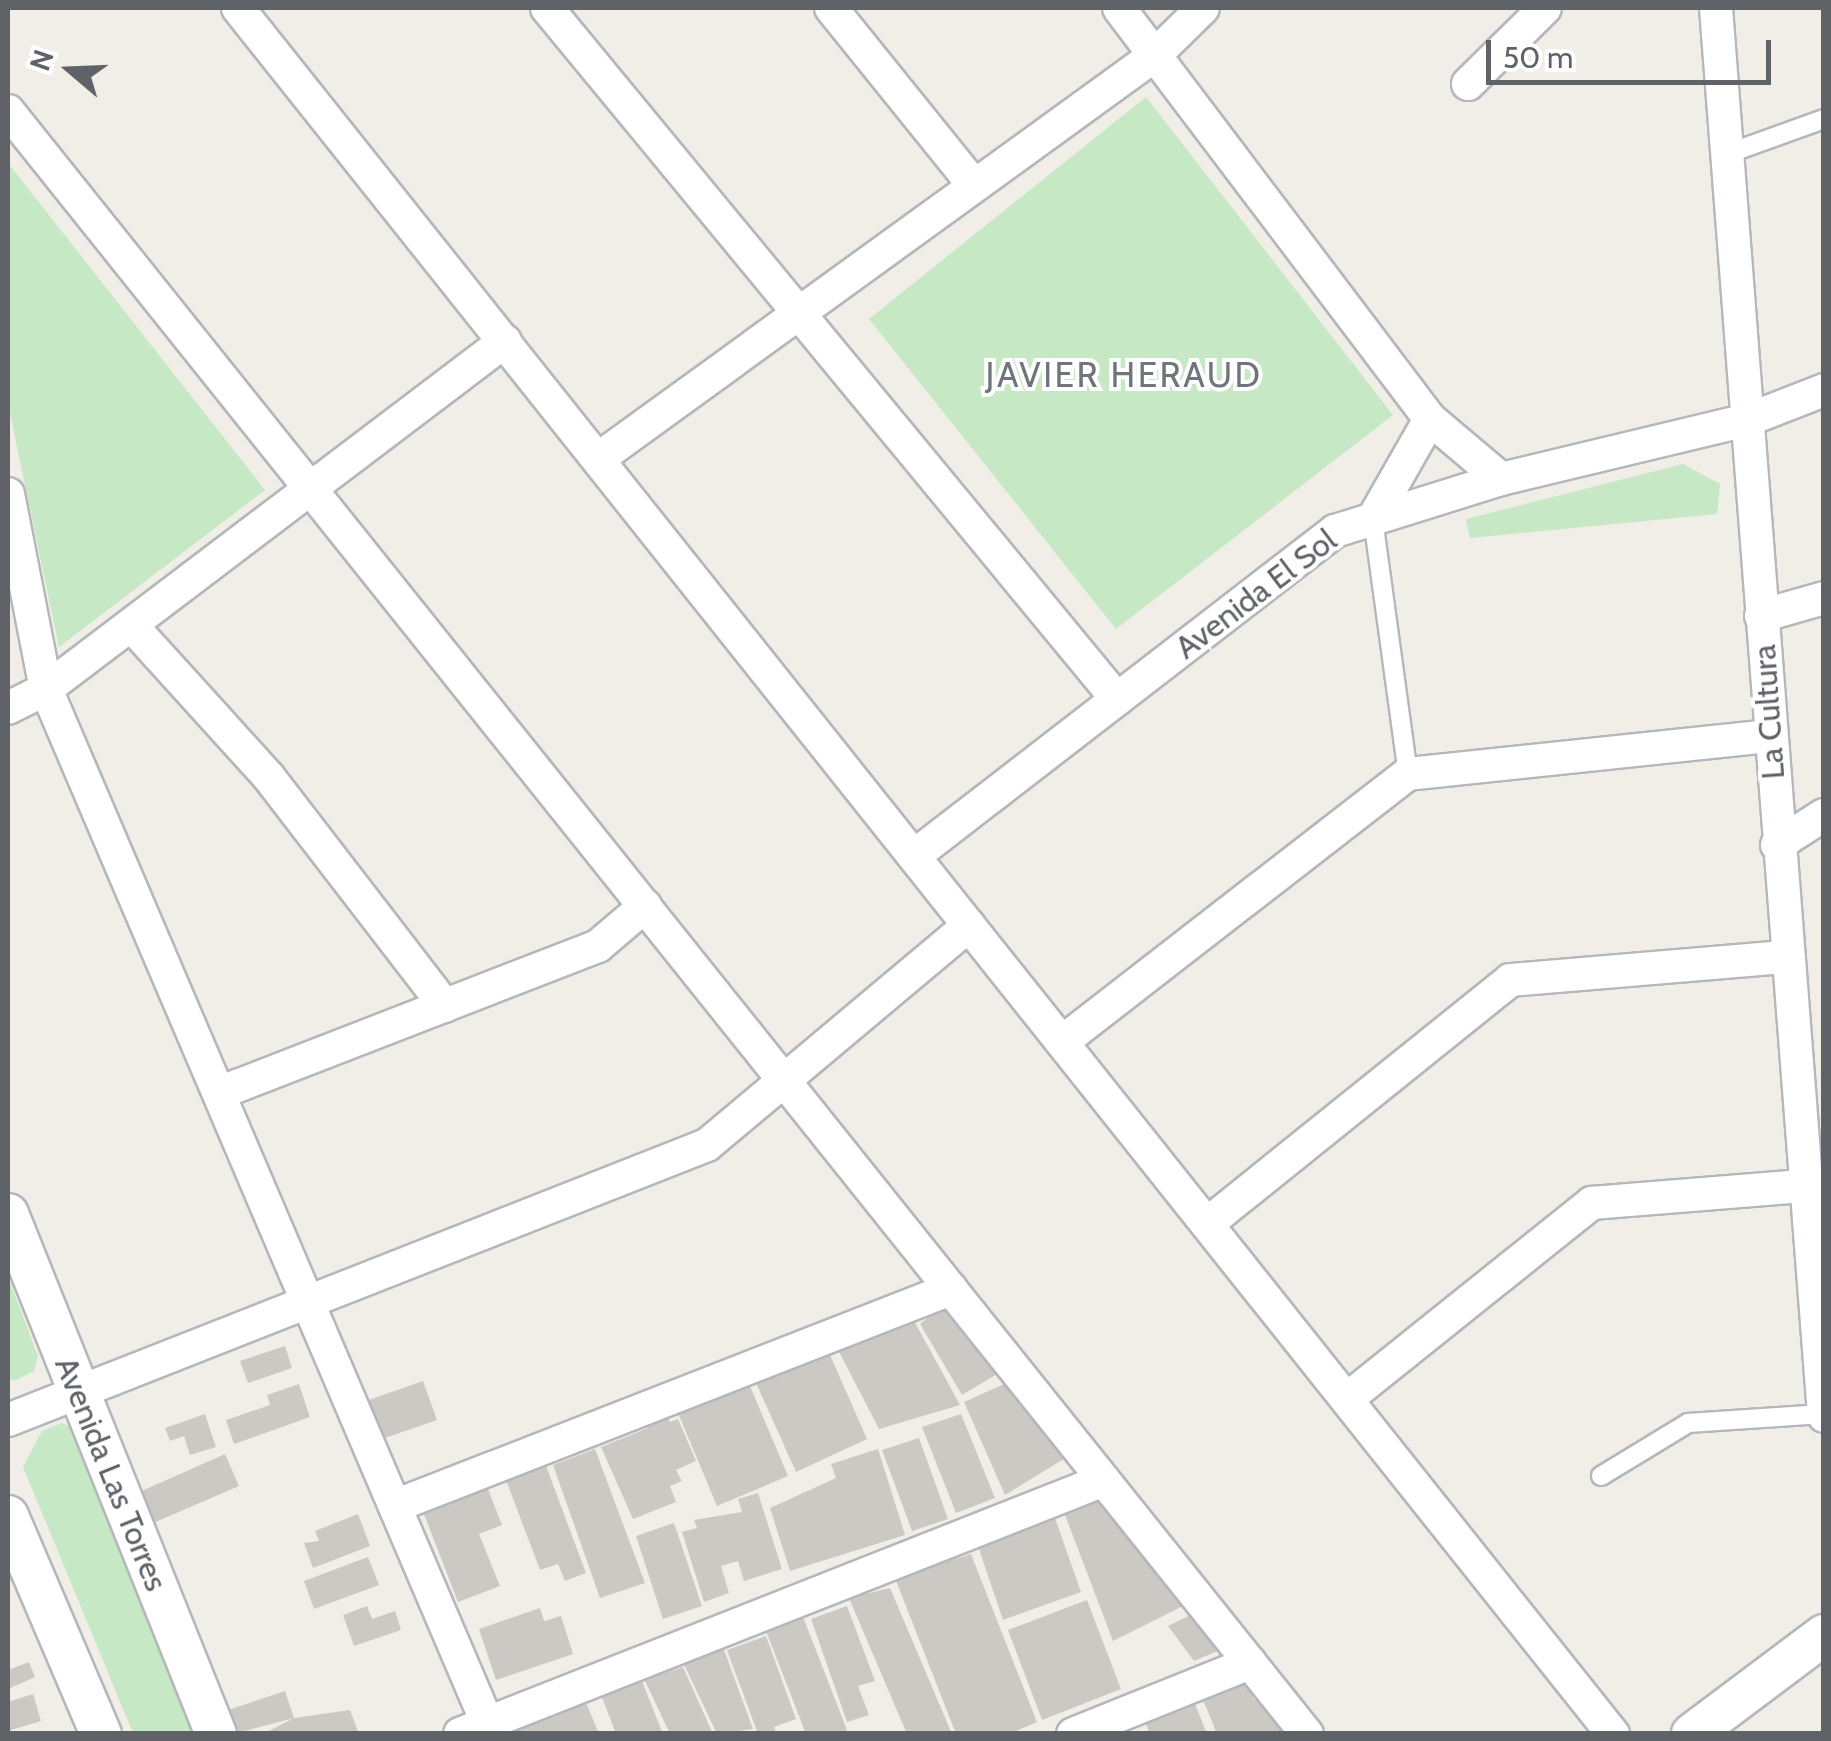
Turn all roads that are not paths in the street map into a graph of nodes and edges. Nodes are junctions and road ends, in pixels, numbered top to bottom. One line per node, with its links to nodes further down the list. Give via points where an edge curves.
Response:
1 (238, 8): 15 (street)
2 (547, 8): 14 (street)
3 (831, 8): 13 (street)
4 (1119, 8): 8 (street)
5 (1203, 8): 8 (street)
6 (1545, 8): 9 (street)
7 (1716, 8): 12 (street, La Cultura)
8 (1155, 55): 13 (street); 17 (street)
9 (1468, 84)
10 (8, 110): 21 (street)
11 (1824, 119): 12 (lane)
12 (1727, 154): 18 (street, La Cultura)
13 (974, 185): 14 (street)
14 (799, 313): 19 (street); 28 (street)
15 (504, 342): 19 (street); 21 (street)
16 (1824, 390): 18 (street, Avenida El Sol)
17 (1430, 419): 20 (street); 23 (street)
18 (1747, 420): 20 (street, Avenida El Sol); 25 (street, La Cultura)
19 (598, 459): 34 (street)
20 (1501, 480): 23 (street, Avenida El Sol)
21 (310, 488): 26 (street); 35 (street)
22 (8, 494): 27 (street)
23 (1373, 519): 28 (street, Avenida El Sol, via 1335,531); 31 (lane)
24 (1824, 598): 25 (street)
25 (1761, 616): 30 (street, La Cultura)
26 (131, 625): 27 (street); 38 (street, via 268,776)
27 (46, 688): 29 (street); 42 (street)
28 (1117, 700): 34 (street, Avenida El Sol)
29 (8, 708)
30 (1771, 736): 31 (street); 33 (street, La Cultura)
31 (1408, 774): 39 (street)
32 (1824, 815): 33 (street)
33 (1777, 844): 37 (street, La Cultura)
34 (914, 856): 36 (street)
35 (645, 906): 38 (street, via 598,946); 41 (street)
36 (970, 925): 39 (street); 41 (street)
37 (1786, 958): 40 (street, La Cultura); 45 (street, via 1510,980)
38 (445, 1006): 42 (street)
39 (1062, 1042): 45 (street)
40 (1810, 1072): 43 (street, La Cultura)
41 (784, 1081): 46 (street); 47 (street, via 706,1146)
42 (219, 1093): 47 (street)
43 (1805, 1186): 48 (street, La Cultura); 50 (street, via 1592,1203)
44 (8, 1214): 49 (street, Avenida Las Torres)
45 (1207, 1224): 50 (street)
46 (951, 1289): 54 (street); 55 (street)
47 (308, 1302): 49 (street); 55 (street)
48 (1820, 1338): 51 (street, La Cultura)
49 (77, 1392): 52 (street); 61 (street, Avenida Las Torres)
50 (1346, 1399): 64 (street)
51 (1823, 1415): 53 (lane, via 1688,1423)
52 (8, 1420)
53 (1601, 1476)
54 (1104, 1480): 58 (street); 59 (street)
55 (395, 1506): 59 (street)
56 (8, 1516): 60 (street)
57 (1824, 1635): 65 (street)
58 (1250, 1663): 62 (street); 63 (street)
59 (480, 1730)
60 (101, 1734)
61 (216, 1734)
62 (1074, 1734)
63 (1307, 1734)
64 (1613, 1734)
65 (1692, 1734)

